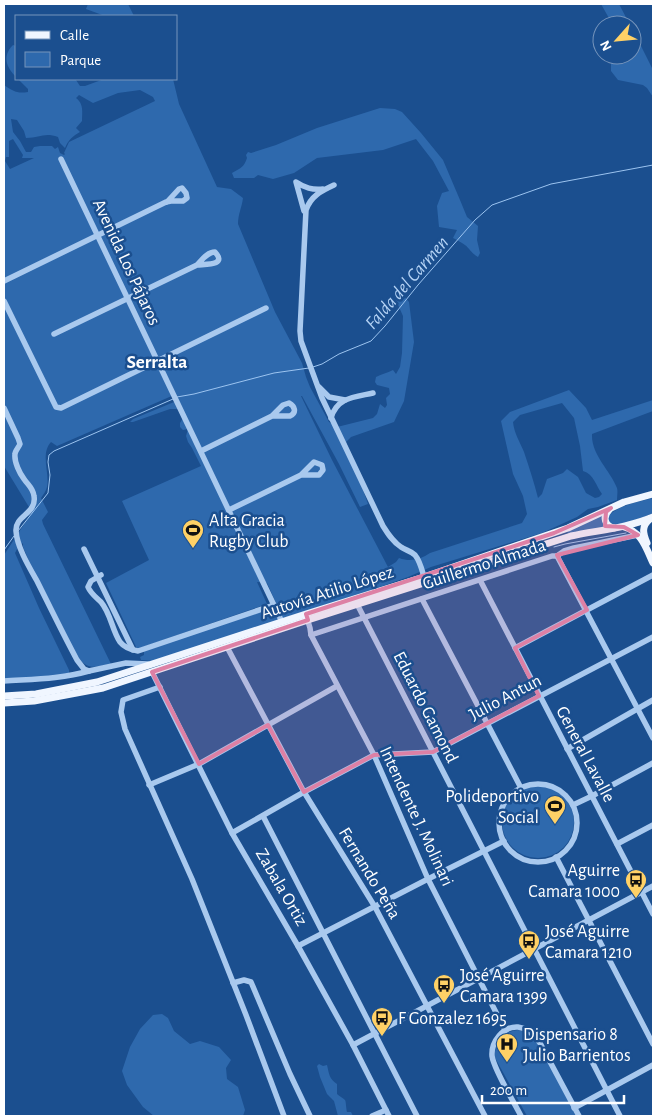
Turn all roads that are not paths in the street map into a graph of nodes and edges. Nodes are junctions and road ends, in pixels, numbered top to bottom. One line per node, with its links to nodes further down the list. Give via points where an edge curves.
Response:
1 (62, 159): 6 (street, Avenida Los Pájaros)
2 (334, 185): 3 (street)
3 (327, 188): 5 (street, via 312,198); 5 (street, via 312,190 296,182)
4 (167, 202): 6 (street)
5 (305, 215): 14 (street, via 300,331)
6 (98, 235): 8 (street); 9 (street, Avenida Los Pájaros)
7 (197, 265): 9 (street)
8 (4, 281)
9 (128, 299): 12 (street); 13 (street, Avenida Los Pájaros)
10 (4, 301): 13 (street, via 56,407 61,408)
11 (266, 308): 13 (street)
12 (54, 334)
13 (158, 361): 20 (street, Avenida Los Pájaros)
14 (317, 386): 16 (street, via 330,397); 19 (street)
15 (373, 393): 16 (street)
16 (345, 400): 19 (street, via 337,406)
17 (4, 408): 51 (street, via 20,444 15,454 20,472 34,494 32,509 18,522 18,540 76,660)
18 (272, 416): 20 (street)
19 (331, 418): 35 (street, via 383,526 395,542 416,556)
20 (201, 451): 24 (street, Avenida Los Pájaros)
21 (301, 475): 24 (street)
22 (653, 494): 23 (main road, Autovía Atilio López)
23 (611, 508): 27 (main road, via 606,513 606,522); 35 (main road, Autovía Atilio López, via 568,528)
24 (229, 510): 39 (street, Avenida Los Pájaros)
25 (652, 518): 26 (main road, Autovía Atilio López); 30 (main road, via 644,526 643,533)
26 (624, 527): 27 (main road, Autovía Atilio López); 28 (main road)
27 (615, 528): 38 (main road, Autovía Atilio López, via 571,536)
28 (638, 535): 31 (street, Guillermo Almada, via 574,548); 32 (main road)
29 (84, 549): 33 (street)
30 (653, 554)
31 (557, 556): 36 (street, Guillermo Almada); 40 (street)
32 (653, 563)
33 (100, 576): 48 (street); 48 (street, via 91,581 89,591 108,613 121,643)
34 (653, 576): 40 (street)
35 (424, 577): 41 (main road, Autovía Atilio López)
36 (480, 580): 37 (street, Guillermo Almada); 47 (street, General Lavalle)
37 (422, 600): 42 (street, Guillermo Almada); 60 (street)
38 (357, 604): 41 (main road, Autovía Atilio López); 42 (street, Eduardo Gamond)
39 (274, 605): 43 (street, Avenida Los Pájaros); 48 (street, via 138,651)
40 (587, 610): 47 (street); 49 (street)
41 (307, 617): 43 (main road, Autovía Atilio López); 44 (street, Intendente J. Molinari); 46 (main road, Autovía Atilio López)
42 (364, 618): 44 (street, Guillermo Almada); 64 (street, Eduardo Gamond)
43 (282, 622): 50 (main road, Autovía Atilio López)
44 (311, 635): 54 (street, Intendente J. Molinari)
45 (653, 637): 49 (street, Julio Antun)
46 (227, 647): 50 (main road, Autovía Atilio López); 61 (street, Fernando Peña)
47 (515, 648): 56 (street, General Lavalle)
48 (132, 650)
49 (612, 659): 56 (street, Julio Antun); 59 (street)
50 (151, 668): 51 (street, via 126,662); 53 (street, Zabala Ortiz); 55 (main road, Autovía Atilio López, via 81,686); 58 (main road, Autovía Atilio López, via 82,693)
51 (89, 671): 52 (street, via 46,679)
52 (4, 681)
53 (160, 686): 67 (street, Zabala Ortiz); 68 (street, via 123,700 121,708 125,730)
54 (337, 686): 61 (street); 65 (street, Intendente J. Molinari)
55 (4, 696)
56 (539, 696): 60 (street, Julio Antun); 63 (street, General Lavalle)
57 (653, 700): 59 (street)
58 (4, 703)
59 (638, 708): 62 (street); 63 (street)
60 (487, 723): 64 (street, Julio Antun); 69 (street)
61 (268, 725): 67 (street); 70 (street, Fernando Peña)
62 (653, 738)
63 (567, 749): 71 (street, General Lavalle)
64 (433, 752): 65 (street, Julio Antun); 78 (street, Eduardo Gamond)
65 (374, 755): 70 (street, Julio Antun); 80 (street, Intendente J. Molinari)
66 (653, 763): 71 (street)
67 (199, 764): 68 (street); 75 (street, Zabala Ortiz)
68 (149, 784): 90 (street, via 192,879)
69 (521, 788): 72 (street, via 544,784 565,794); 76 (street, via 506,800 500,814)
70 (304, 792): 73 (street, Julio Antun); 83 (street, Fernando Peña)
71 (592, 796): 72 (street); 77 (street, General Lavalle)
72 (573, 805): 79 (street, via 577,830 566,851)
73 (263, 816): 75 (street, Julio Antun); 86 (street)
74 (653, 825): 77 (street)
75 (232, 833): 87 (street, Zabala Ortiz)
76 (504, 841): 78 (street); 79 (street, via 521,858 533,861)
77 (617, 844): 82 (street, General Lavalle)
78 (484, 852): 80 (street); 88 (street, Eduardo Gamond)
79 (556, 858): 85 (street)
80 (428, 879): 83 (street); 89 (street, Intendente J. Molinari)
81 (653, 886): 82 (street)
82 (642, 892): 84 (street, General Lavalle); 85 (street)
83 (375, 907): 86 (street); 91 (street, Fernando Peña)
84 (653, 914)
85 (589, 921): 88 (street); 95 (street)
86 (323, 932): 87 (street); 93 (street)
87 (298, 946): 94 (street, Zabala Ortiz)
88 (534, 949): 89 (street); 97 (street, Eduardo Gamond)
89 (479, 978): 91 (street); 92 (street, Intendente J. Molinari)
90 (233, 983): 100 (street); 101 (street, via 251,982)
91 (427, 1006): 93 (street); 105 (street, Fernando Peña)
92 (505, 1030): 98 (street, via 518,1027 534,1034); 106 (street, via 492,1054)
93 (375, 1033): 94 (street); 104 (street)
94 (353, 1044): 99 (street, Zabala Ortiz)
95 (653, 1044)
96 (653, 1065): 97 (street)
97 (606, 1091): 98 (street); 108 (street, Eduardo Gamond)
98 (574, 1108): 107 (street)
99 (386, 1110): 102 (street); 103 (street, Zabala Ortiz)
100 (284, 1116)
101 (310, 1116)
102 (372, 1116)
103 (389, 1116)
104 (417, 1116)
105 (485, 1116)
106 (521, 1116)
107 (579, 1116)
108 (620, 1116)

